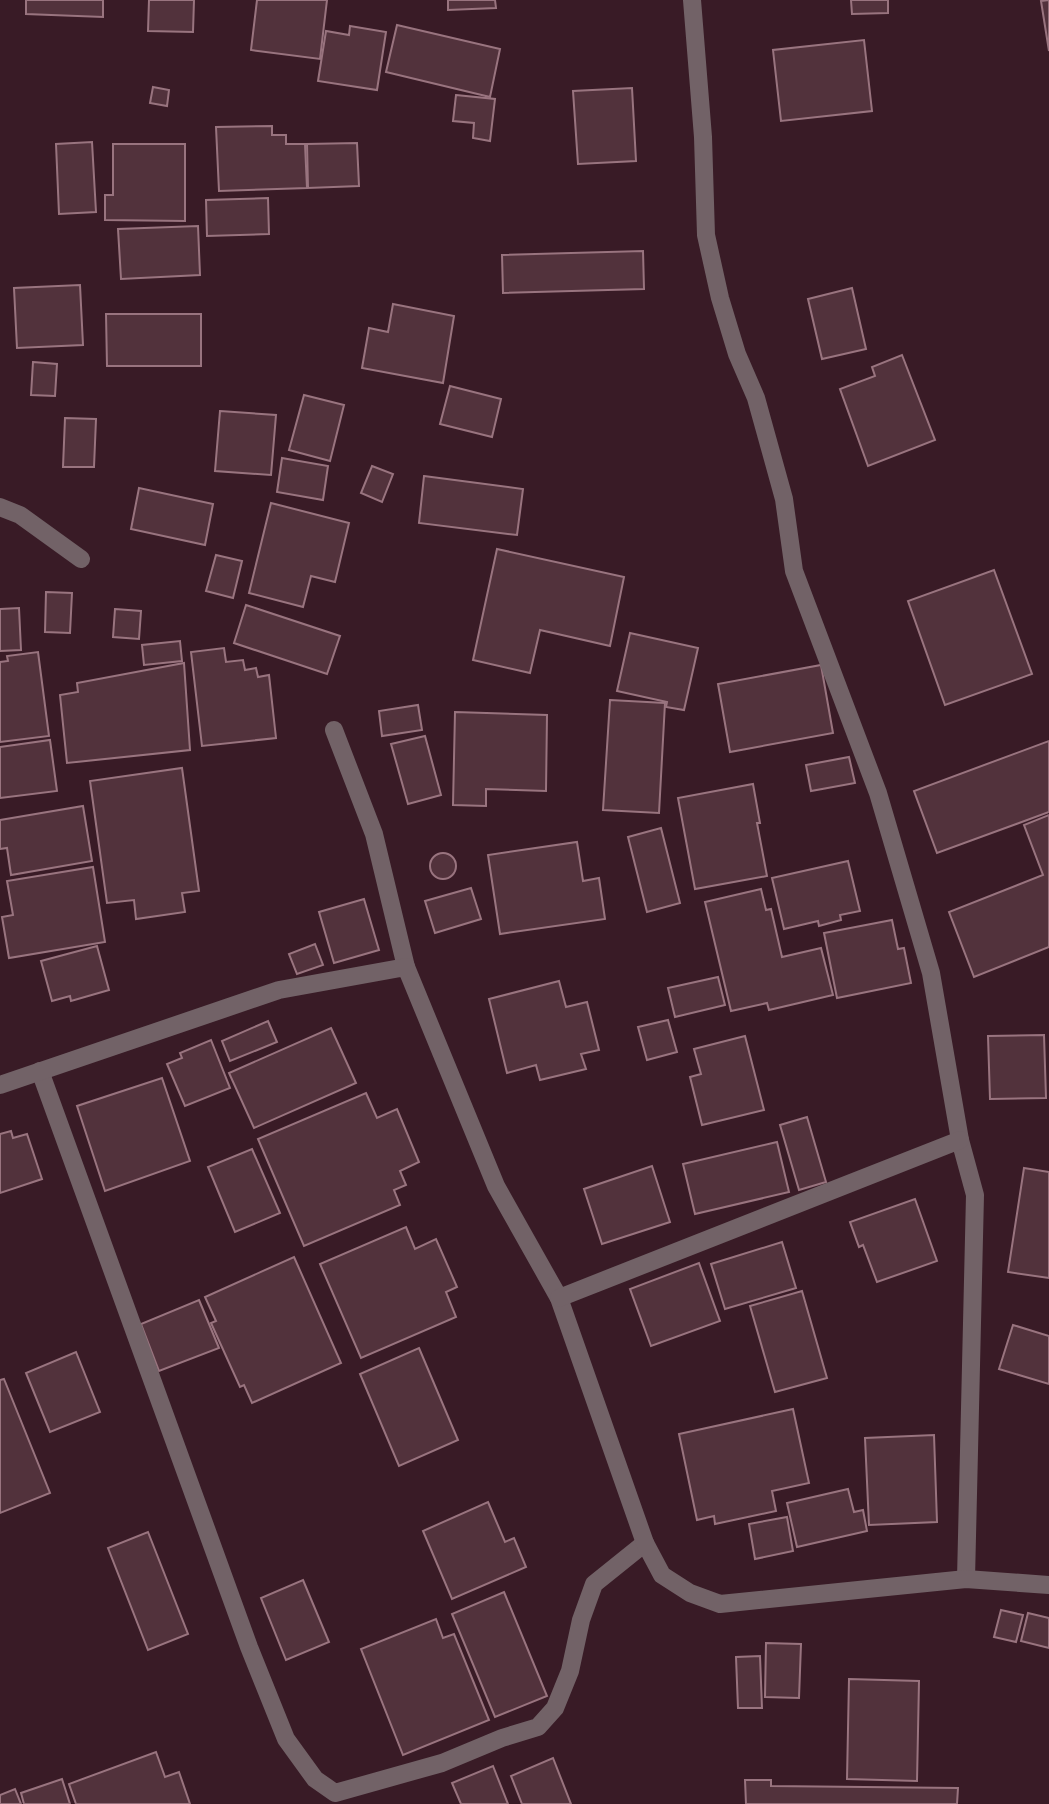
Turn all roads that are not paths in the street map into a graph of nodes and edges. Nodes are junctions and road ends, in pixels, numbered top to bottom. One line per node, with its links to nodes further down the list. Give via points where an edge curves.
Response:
1 (692, 0): 8 (street, via 706,235 720,298 774,461 794,571 878,793 927,960)
2 (0, 507): 3 (street, via 20,515)
3 (81, 559)
4 (334, 730): 5 (street, via 374,834)
5 (405, 967): 6 (street, via 279,990); 9 (street, via 496,1186)
6 (40, 1072): 7 (street); 10 (street, via 249,1647 286,1739 315,1779 335,1793 442,1763 538,1727 555,1708 570,1671 594,1584)
7 (0, 1085)
8 (960, 1140): 9 (street); 11 (street, via 975,1195)
9 (559, 1298): 10 (street)
10 (645, 1543): 11 (street, via 662,1575 690,1593 720,1604)
11 (966, 1579): 12 (street)
12 (1049, 1585)

